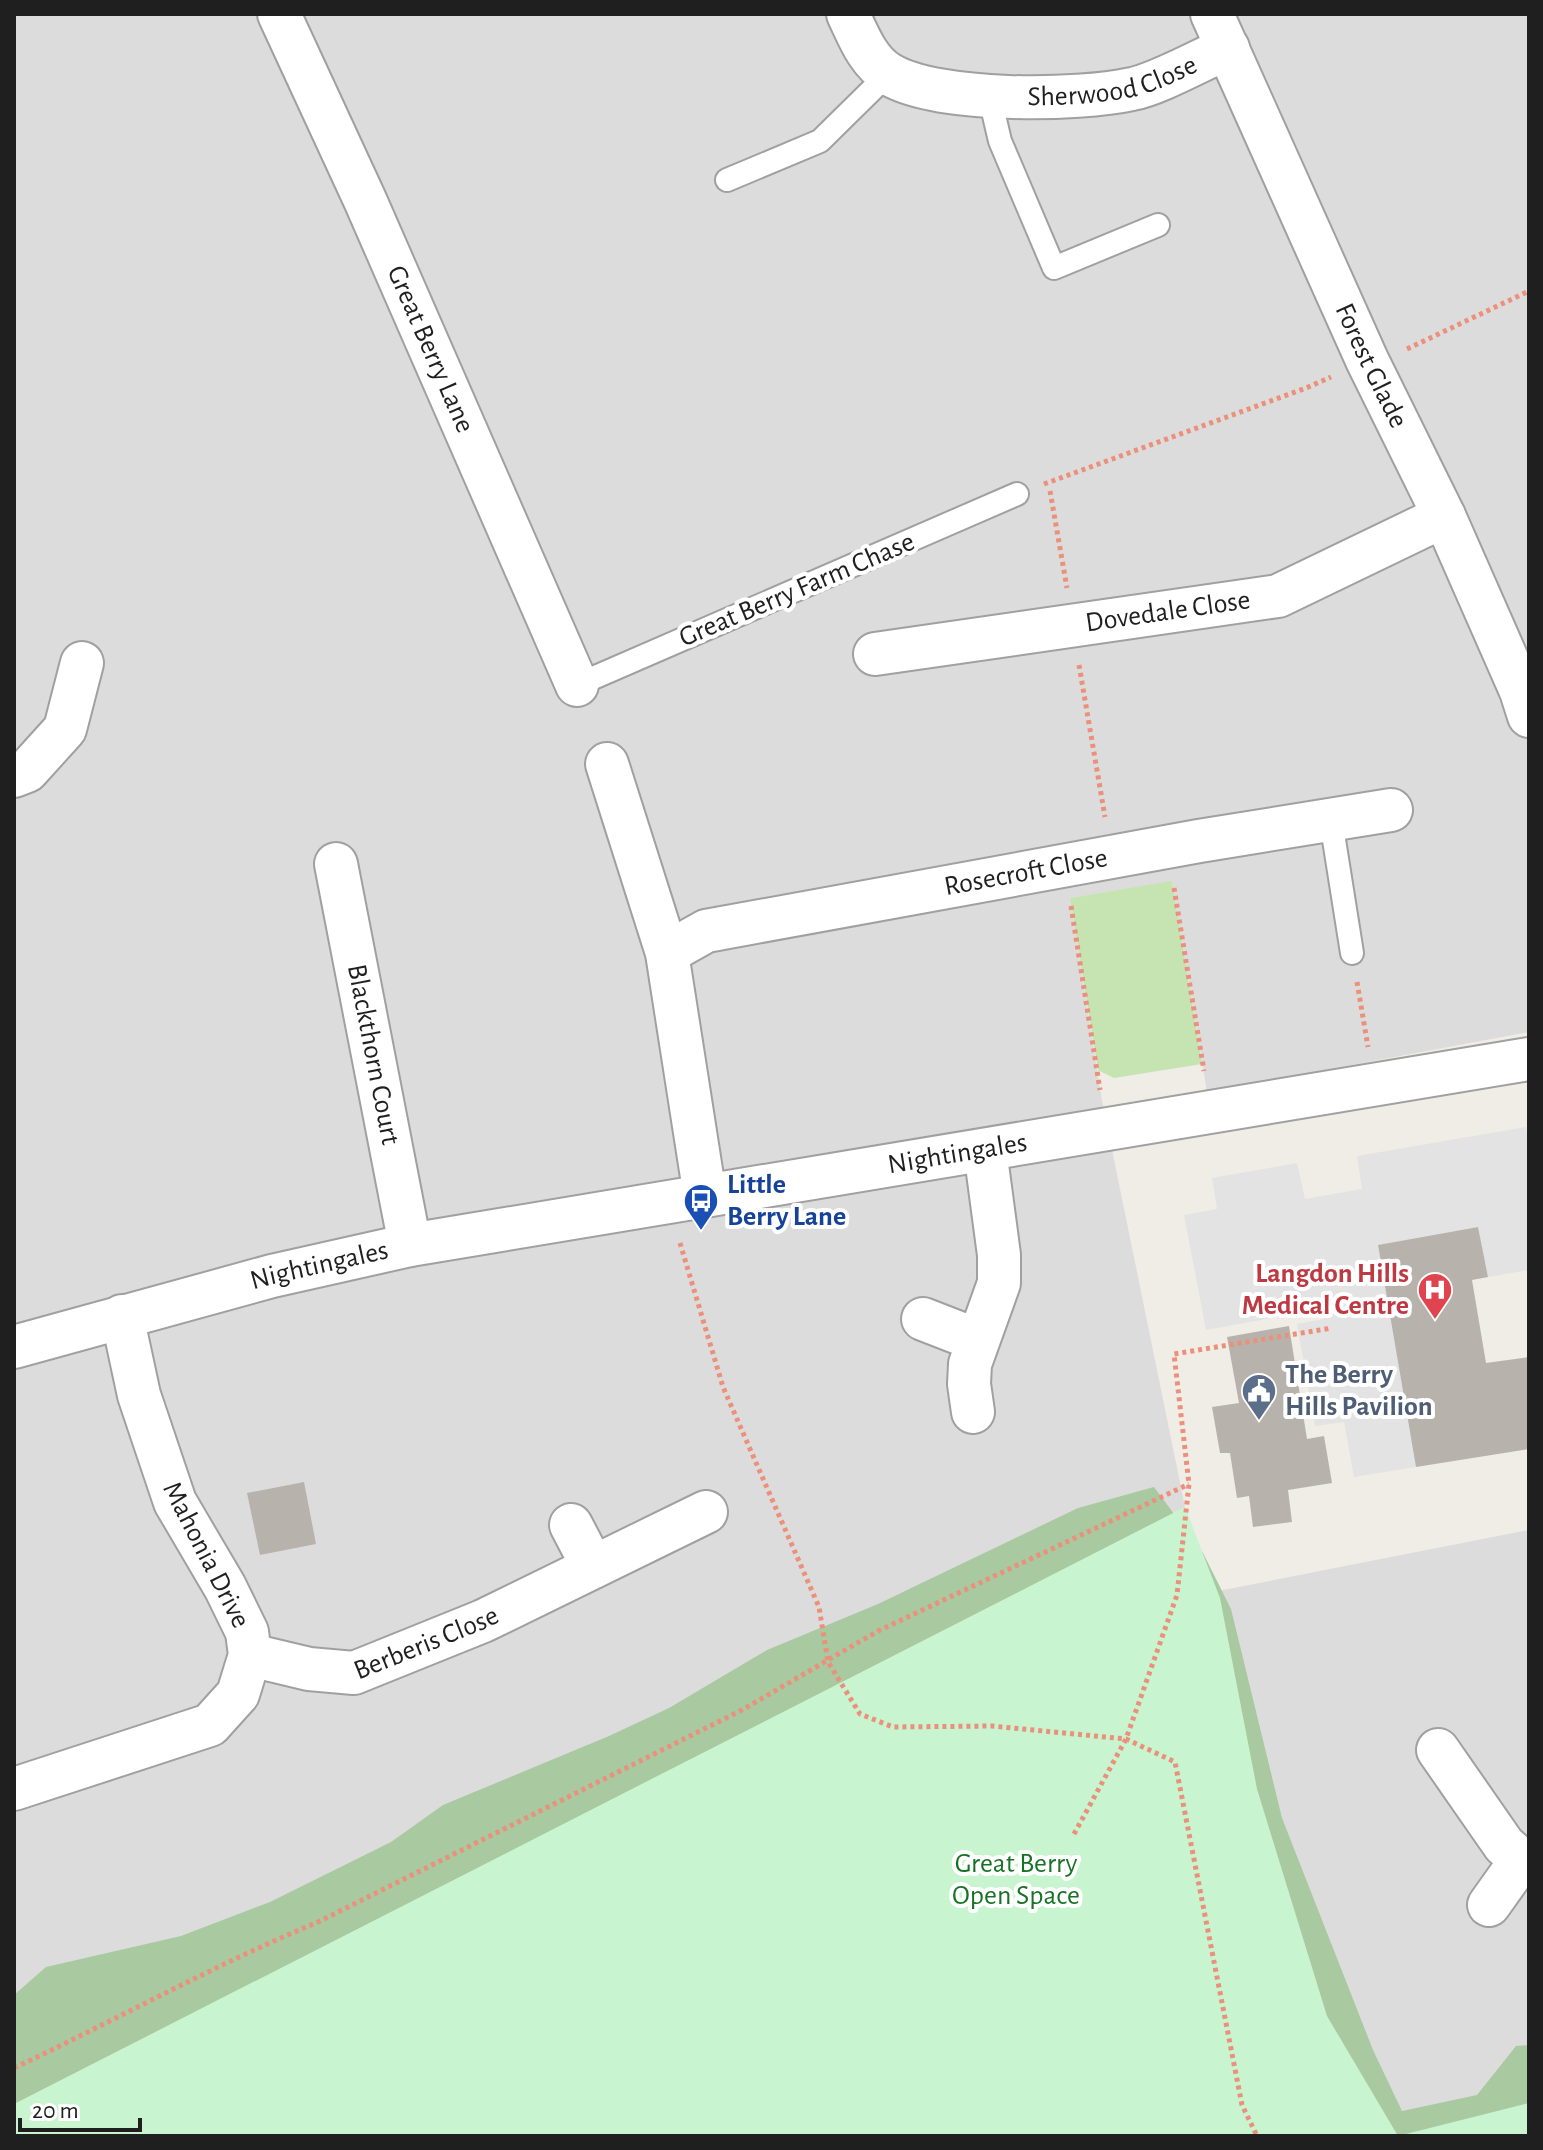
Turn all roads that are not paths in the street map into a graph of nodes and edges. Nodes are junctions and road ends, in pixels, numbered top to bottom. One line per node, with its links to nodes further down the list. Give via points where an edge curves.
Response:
1 (279, 14): 12 (street, Great Berry Lane)
2 (848, 14): 4 (street, Sherwood Close, via 863,47)
3 (1220, 31): 5 (street, Sherwood Close, via 1135,89 1067,97); 9 (street, Forest Glade, via 1367,360)
4 (888, 74): 5 (street, Sherwood Close, via 933,90); 6 (lane, via 820,141)
5 (989, 94): 7 (lane, Sherwood Close, via 1000,141 1054,268)
6 (727, 180)
7 (1158, 225)
8 (1017, 494): 12 (lane, Great Berry Farm Chase)
9 (1444, 516): 10 (street, Dovedale Close, via 1278,596); 13 (street, Forest Glade)
10 (875, 654)
11 (82, 663): 15 (street, via 65,729 27,771)
12 (577, 685)
13 (1529, 716)
14 (607, 764): 19 (street)
15 (14, 776)
16 (1391, 810): 17 (street, Rosecroft Close)
17 (1331, 821): 19 (street, Rosecroft Close, via 706,931); 20 (lane)
18 (336, 864): 24 (street, Blackthorn Court)
19 (667, 953): 23 (street)
20 (1352, 953)
21 (1529, 1059): 22 (street, Nightingales)
22 (985, 1150): 23 (street, Nightingales); 27 (street, via 999,1283)
23 (686, 1199): 24 (street, Nightingales)
24 (410, 1245): 25 (street, Nightingales)
25 (122, 1316): 28 (street, Nightingales); 33 (street, Mahonia Drive, via 139,1395 175,1502 225,1587 247,1632)
26 (923, 1319): 27 (street)
27 (977, 1340): 29 (street, via 970,1364)
28 (14, 1347)
29 (973, 1412)
30 (706, 1512): 32 (street, Berberis Close)
31 (571, 1525): 32 (street)
32 (593, 1567): 33 (street, Berberis Close, via 483,1621 354,1673)
33 (250, 1655): 35 (street, Mahonia Drive, via 238,1694 210,1725)
34 (1438, 1750): 36 (street, via 1504,1845)
35 (14, 1789)
36 (1525, 1860): 37 (street)
37 (1489, 1905)

